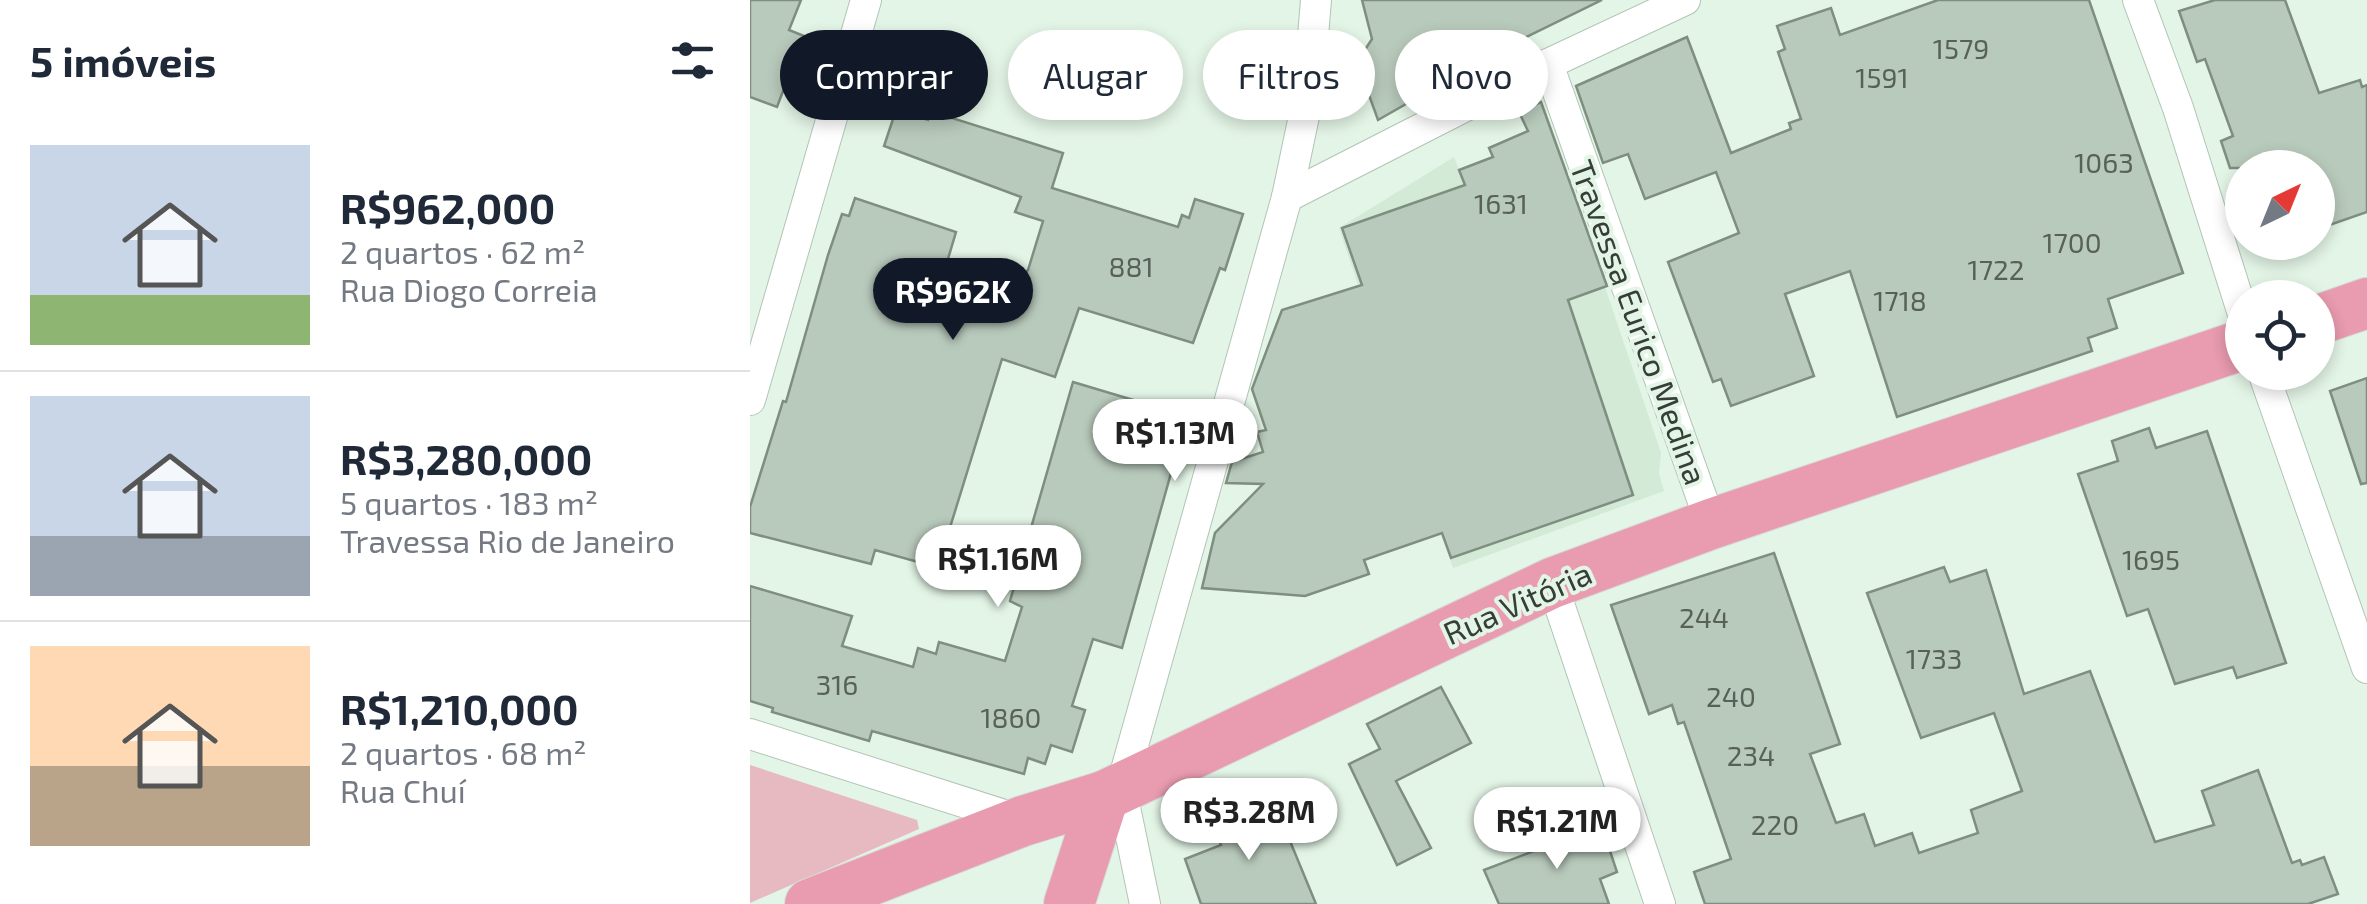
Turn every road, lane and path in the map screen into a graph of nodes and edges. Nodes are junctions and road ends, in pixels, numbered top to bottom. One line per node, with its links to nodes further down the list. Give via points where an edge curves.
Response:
1 (866, 0): 13 (street)
2 (1316, 0): 7 (street, via 1308,97)
3 (1685, 0): 5 (street)
4 (2138, 0): 8 (street)
5 (1548, 64): 14 (street, Travessa Eurico Medina)
6 (1438, 120): 7 (street)
7 (1286, 197): 18 (street)
8 (2232, 280)
9 (2367, 303): 10 (main road)
10 (2335, 314)
11 (2225, 351): 14 (main road, Rua Vitória)
12 (2269, 390): 16 (street)
13 (750, 400)
14 (1711, 524): 15 (main road, Rua Vitória)
15 (1552, 583): 18 (main road, Rua Vitória); 23 (street)
16 (2367, 668)
17 (750, 734): 19 (street)
18 (1113, 792): 19 (main road, Rua Vitória); 21 (main road); 22 (street)
19 (1023, 821): 20 (main road, Rua Vitória)
20 (810, 904)
21 (1069, 904)
22 (1146, 904)
23 (1660, 904)

